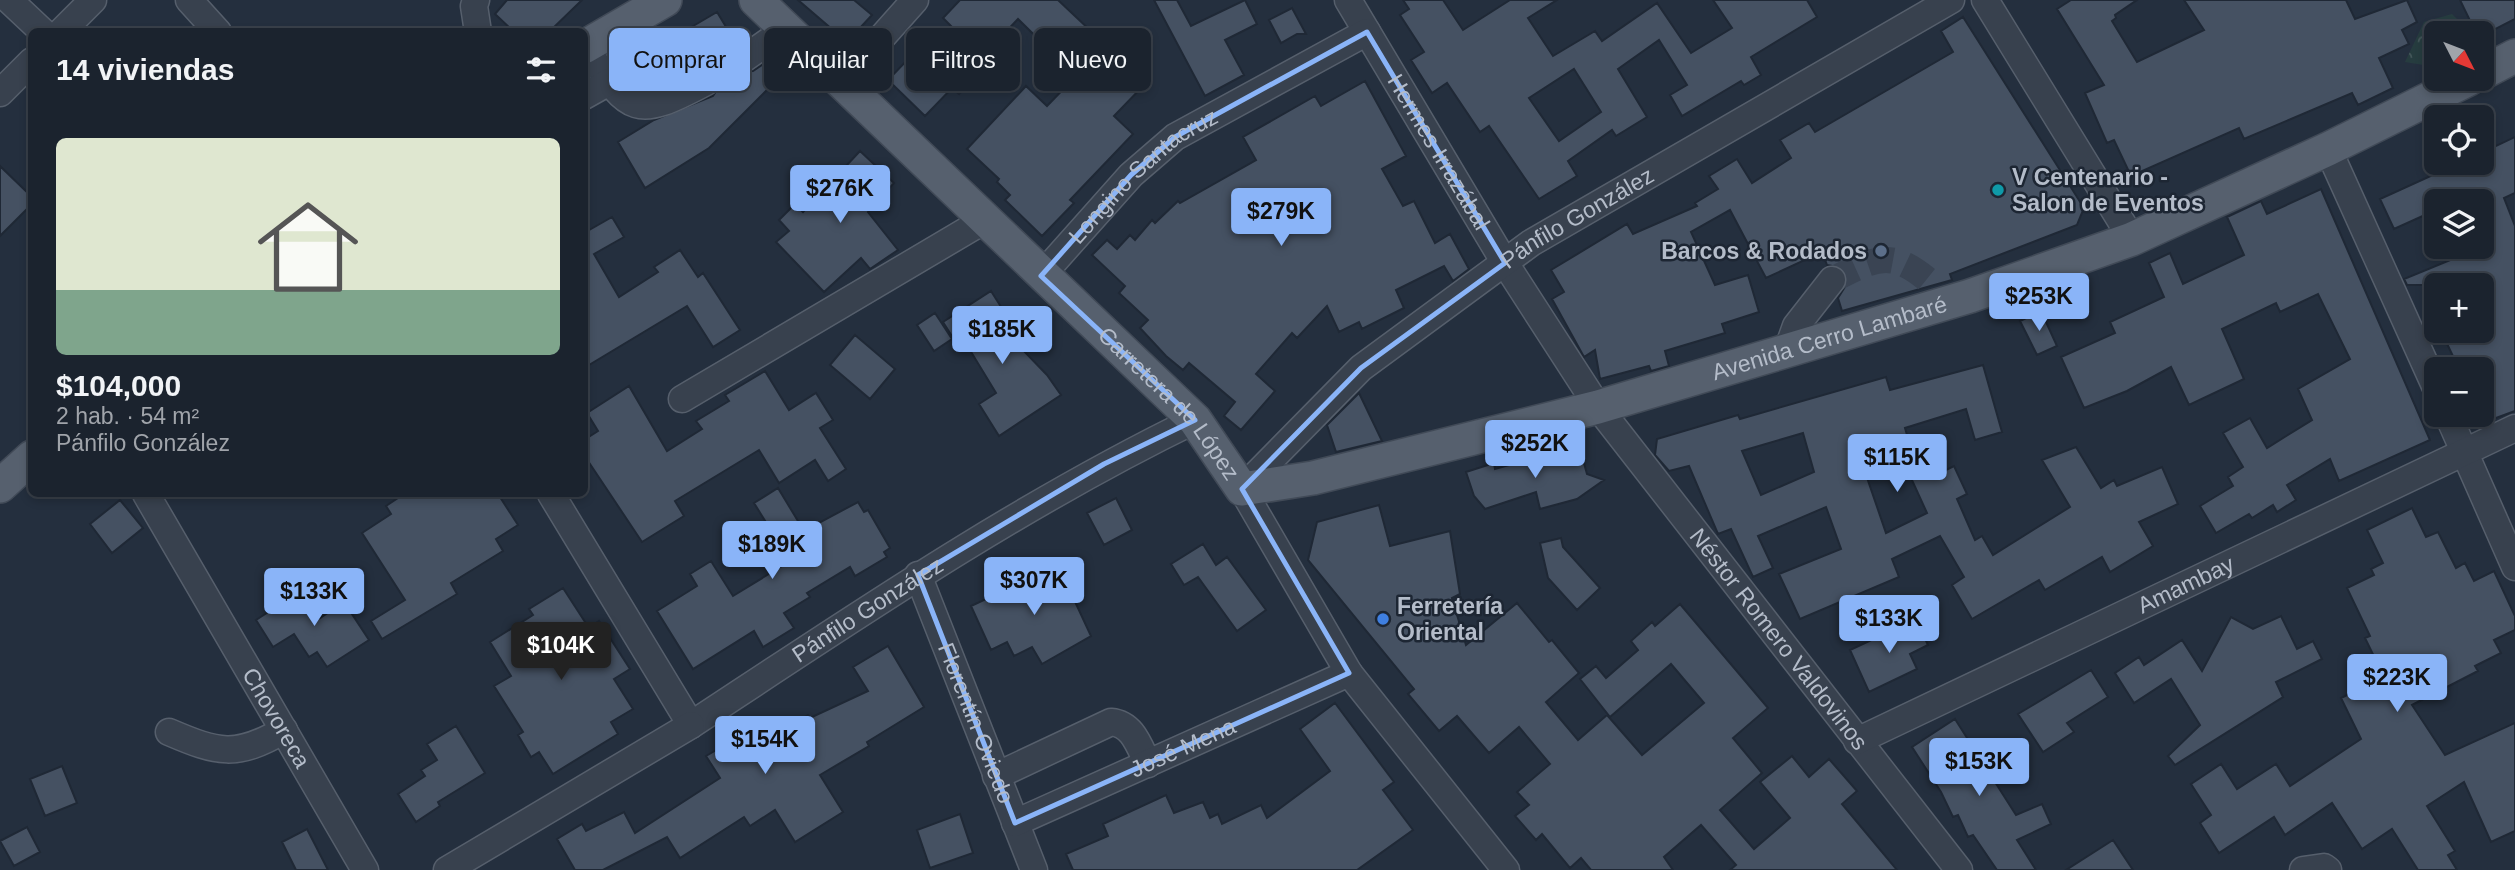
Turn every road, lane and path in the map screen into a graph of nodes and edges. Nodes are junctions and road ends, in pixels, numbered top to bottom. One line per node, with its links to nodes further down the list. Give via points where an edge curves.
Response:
1 (9, 0): 11 (street)
2 (93, 0): 12 (street)
3 (189, 0): 13 (street)
4 (476, 0): 14 (street)
5 (665, 0): 18 (main road)
6 (756, 0): 15 (main road, Carretera de López)
7 (915, 0): 16 (street)
8 (1348, 0): 17 (street, Hermes Irrazábal)
9 (1951, 0): 33 (street, Pánfilo González)
10 (1985, 0): 32 (street)
11 (39, 28)
12 (65, 28)
13 (214, 28)
14 (477, 28)
15 (785, 28)
16 (890, 28)
17 (1367, 32): 33 (street, Hermes Irrazábal); 34 (street, Longino Santacruz, via 1175,137 1131,175)
18 (588, 45)
19 (588, 51): 23 (street)
20 (2515, 56): 21 (main road)
21 (2494, 67)
22 (28, 71): 28 (street)
23 (609, 82): 29 (street)
24 (617, 91): 25 (street, via 626,101 647,108)
25 (690, 91)
26 (851, 91): 31 (main road, Carretera de López)
27 (2445, 91): 30 (main road, Avenida Cerro Lambaré)
28 (0, 93)
29 (588, 94)
30 (2328, 149): 32 (main road, Avenida Cerro Lambaré); 37 (street)
31 (983, 220): 34 (main road, Carretera de López); 38 (street)
32 (2132, 239): 36 (main road, Avenida Cerro Lambaré, via 1942,294)
33 (1505, 262): 39 (street, Hermes Irrazábal); 46 (street, Pánfilo González, via 1345,382)
34 (1041, 276): 40 (main road, Carretera de López)
35 (1832, 280): 36 (street, via 1796,326)
36 (1787, 351): 39 (main road, Avenida Cerro Lambaré)
37 (2424, 361)
38 (682, 399)
39 (1598, 407): 46 (main road, Avenida Cerro Lambaré, via 1313,478); 55 (street, Néstor Romero Valdovinos)
40 (1195, 420): 46 (main road, Carretera de López); 50 (street, Pánfilo González, via 1104,464)
41 (2453, 427): 43 (street)
42 (2515, 428): 43 (street, Amambay)
43 (2464, 450): 49 (street); 55 (street, Amambay)
44 (28, 460): 45 (main road)
45 (3, 479)
46 (1242, 489): 51 (street, Carretera de López)
47 (148, 497): 53 (street, Chovoreca)
48 (553, 497): 52 (street)
49 (2515, 568)
50 (918, 575): 52 (street, Pánfilo González); 57 (street, Florentín Oviedo)
51 (1349, 673): 56 (street, José Mena); 62 (street, Carretera de López)
52 (691, 725): 60 (street, Pánfilo González)
53 (284, 730): 54 (street, via 240,751 203,746); 59 (street, Chovoreca)
54 (169, 732)
55 (1857, 741): 63 (street, Néstor Romero Valdovinos)
56 (1148, 764): 57 (street, via 1132,733 1122,723 1111,722); 58 (street, José Mena)
57 (996, 776): 58 (street, Florentín Oviedo)
58 (1015, 823): 61 (street, Florentín Oviedo)
59 (365, 870)
60 (447, 870)
61 (1034, 870)
62 (1506, 870)
63 (1959, 870)

